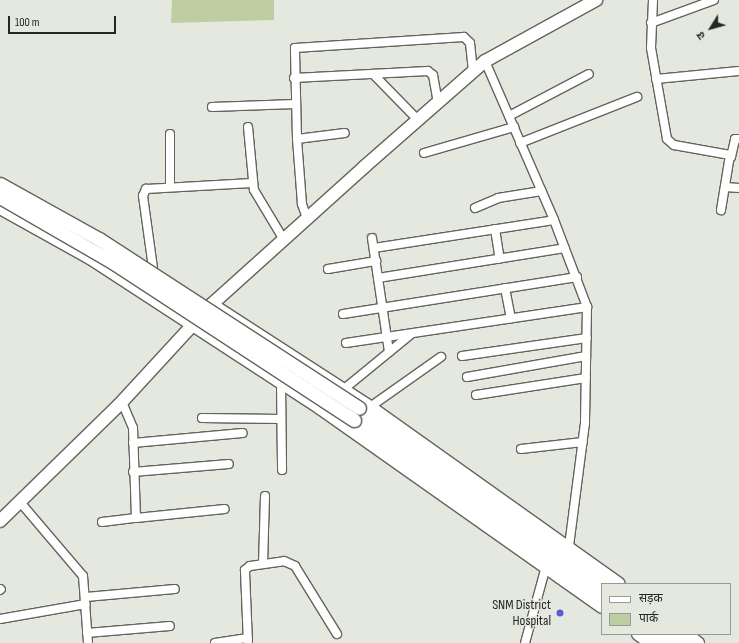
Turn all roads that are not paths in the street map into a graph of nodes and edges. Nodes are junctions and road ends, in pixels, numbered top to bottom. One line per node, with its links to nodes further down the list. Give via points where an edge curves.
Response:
1 (596, 0): 5 (main road)
2 (653, 0): 4 (street)
3 (714, 0): 4 (street)
4 (651, 23): 11 (street)
5 (485, 61): 7 (main road); 16 (street)
6 (739, 71): 11 (street)
7 (473, 73): 10 (street, via 470,43 464,37 297,47 292,52); 13 (main road)
8 (373, 74): 10 (street); 13 (street, via 428,71 433,75); 17 (street)
9 (589, 74): 16 (street)
10 (294, 78): 14 (street)
11 (656, 79): 26 (street, via 670,144 727,154)
12 (637, 97): 24 (street)
13 (438, 103): 17 (main road)
14 (295, 104): 15 (street); 23 (street)
15 (212, 107)
16 (509, 116): 19 (street)
17 (418, 120): 38 (main road)
18 (248, 127): 28 (street)
19 (514, 127): 24 (street); 25 (street)
20 (345, 133): 23 (street)
21 (170, 134): 30 (street)
22 (739, 138): 26 (street, via 735,139)
23 (297, 139): 38 (street, via 302,204)
24 (520, 142): 33 (street)
25 (424, 153)
26 (731, 158): 31 (street)
27 (0, 179): 47 (main road)
28 (252, 183): 30 (street); 42 (street)
29 (0, 184): 72 (main road, bridge, via 99,239)
30 (170, 187): 47 (street, via 149,188 144,192)
31 (725, 187): 32 (street); 37 (street)
32 (739, 188)
33 (542, 191): 36 (street, via 498,198); 39 (street)
34 (0, 196): 72 (main road, bridge)
35 (0, 208): 57 (main road, via 90,258)
36 (475, 208)
37 (721, 210)
38 (307, 218): 42 (main road)
39 (554, 220): 40 (street); 44 (street)
40 (495, 229): 43 (street); 45 (street)
41 (372, 238): 43 (street)
42 (284, 240): 52 (main road)
43 (374, 248): 46 (street)
44 (565, 248): 45 (street); 49 (street)
45 (500, 259): 50 (street)
46 (376, 261): 48 (street); 50 (street)
47 (153, 268): 52 (main road)
48 (328, 269)
49 (577, 277): 51 (street); 53 (street)
50 (378, 278): 54 (street)
51 (505, 288): 54 (street); 56 (street)
52 (211, 305): 57 (main road); 69 (main road)
53 (587, 307): 56 (street); 60 (street)
54 (383, 308): 55 (street); 59 (street)
55 (343, 314)
56 (511, 318): 58 (street)
57 (193, 325): 68 (main road); 71 (main road)
58 (410, 334): 59 (street); 62 (street)
59 (387, 338): 61 (street); 62 (street)
60 (587, 338): 63 (street); 64 (street)
61 (346, 343)
62 (389, 352): 69 (street)
63 (462, 356)
64 (586, 356): 66 (street); 67 (street)
65 (441, 358): 72 (street)
66 (467, 377)
67 (586, 378): 70 (street); 76 (street)
68 (281, 383): 74 (street); 90 (main road)
69 (344, 389): 72 (main road)
70 (476, 395)
71 (122, 402): 77 (street, via 132,422); 83 (main road)
72 (361, 412): 88 (main road); 91 (main road); 94 (main road)
73 (202, 418): 74 (street)
74 (281, 420): 80 (street)
75 (243, 433): 77 (street)
76 (583, 442): 78 (street); 88 (street)
77 (133, 443): 81 (street)
78 (520, 449)
79 (229, 464): 81 (street)
80 (282, 470)
81 (133, 472): 85 (street)
82 (265, 496): 89 (street)
83 (20, 502): 86 (main road); 95 (street, via 81,571)
84 (225, 509): 85 (street)
85 (136, 518): 87 (street)
86 (0, 522)
87 (102, 522)
88 (569, 547): 92 (main road)
89 (263, 564): 100 (street, via 291,563); 105 (street, via 245,570)
90 (546, 566): 96 (main road); 108 (street)
91 (601, 583)
92 (618, 583)
93 (175, 590): 95 (street)
94 (601, 596)
95 (86, 600): 97 (street); 99 (street)
96 (601, 606)
97 (0, 619)
98 (170, 626): 99 (street)
99 (87, 633): 106 (street)
100 (337, 634)
101 (639, 635): 109 (main road)
102 (654, 635): 110 (main road)
103 (671, 635): 111 (main road)
104 (687, 635): 112 (main road)
105 (248, 641): 107 (street)
106 (88, 643)
107 (214, 643)
108 (525, 643)
109 (650, 643)
110 (665, 643)
111 (683, 643)
112 (698, 643)

